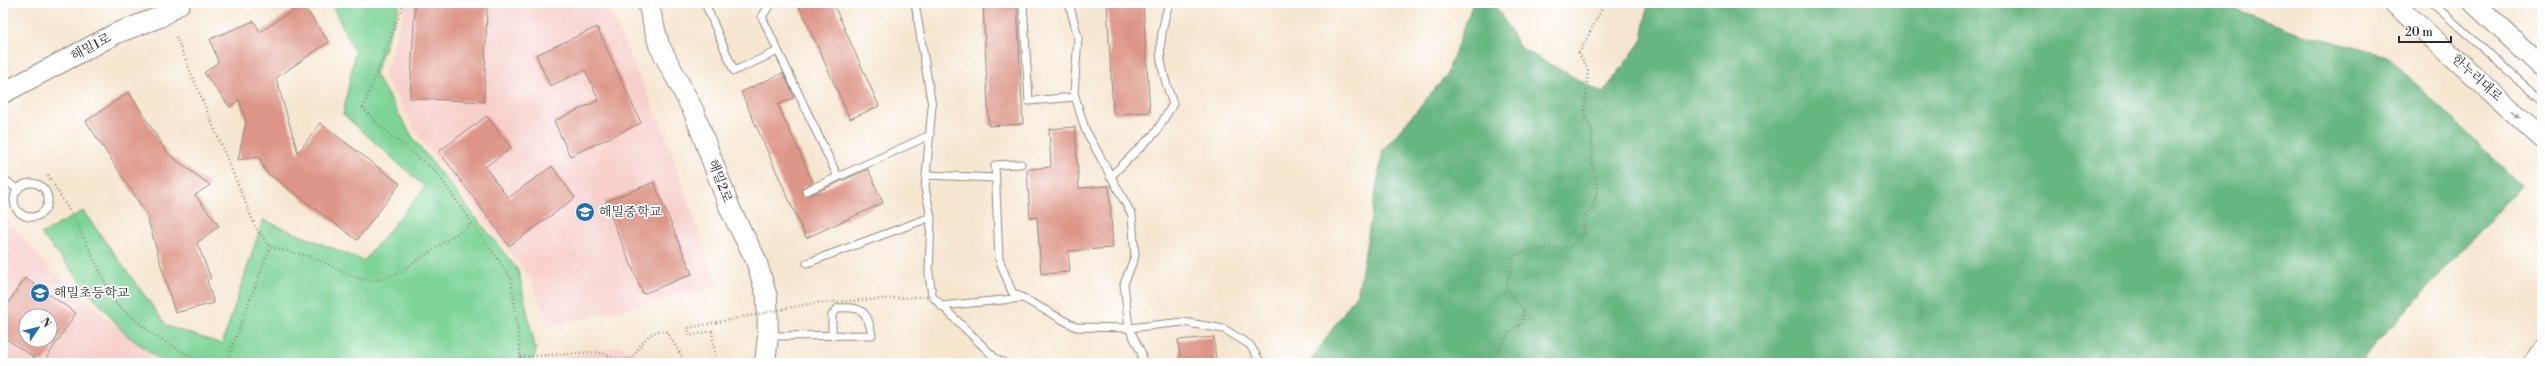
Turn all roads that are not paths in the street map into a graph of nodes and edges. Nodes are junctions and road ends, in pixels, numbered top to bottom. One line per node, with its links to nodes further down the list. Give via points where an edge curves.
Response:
1 (180, 3): 14 (street, 해밀1로, via 160,17 117,33)
2 (648, 3): 33 (street, 해밀2로, via 659,44 694,112 730,209 756,260 767,297)
3 (705, 3): 12 (lane, via 734,71)
4 (771, 3): 12 (lane, via 762,17)
5 (915, 3): 17 (lane, via 932,106)
6 (1023, 3): 15 (lane, via 1029,101)
7 (1069, 3): 15 (lane, via 1078,37)
8 (1169, 3): 22 (lane, via 1162,28 1159,63 1173,104 1156,132)
9 (2394, 3): 18 (street, 한누리대로, one-way to 18)
10 (2432, 3): 16 (lane)
11 (2474, 3): 13 (street)
12 (778, 51): 21 (lane)
13 (2542, 67)
14 (3, 93)
15 (1075, 97): 22 (lane, via 1085,129)
16 (2542, 100)
17 (930, 135): 20 (lane); 21 (lane)
18 (2542, 138)
19 (1021, 164): 24 (lane, via 995,165)
20 (926, 175): 24 (lane); 27 (lane, via 925,188)
21 (838, 177): 26 (lane)
22 (1110, 177): 31 (lane, via 1132,215 1135,256 1124,284)
23 (3, 178): 25 (lane)
24 (996, 178): 29 (lane, via 999,259 1012,292)
25 (18, 190): 25 (lane, via 15,205 21,214 37,216 46,209 46,193 39,185 28,184)
26 (806, 191)
27 (931, 217): 28 (lane); 30 (lane, via 929,274 932,296)
28 (806, 263)
29 (1023, 298): 30 (lane); 31 (lane, via 1076,327)
30 (941, 306): 35 (lane)
31 (1129, 328): 38 (lane, via 1142,354); 39 (lane, via 1183,322 1224,329 1250,345)
32 (832, 335): 32 (lane, via 872,335 869,319 863,310 854,307 838,308 832,315); 33 (lane)
33 (768, 336): 36 (street, 해밀2로)
34 (2542, 346): 40 (street)
35 (996, 361): 37 (lane)
36 (765, 363)
37 (1005, 363)
38 (1141, 363)
39 (1262, 363)
40 (2530, 363)

